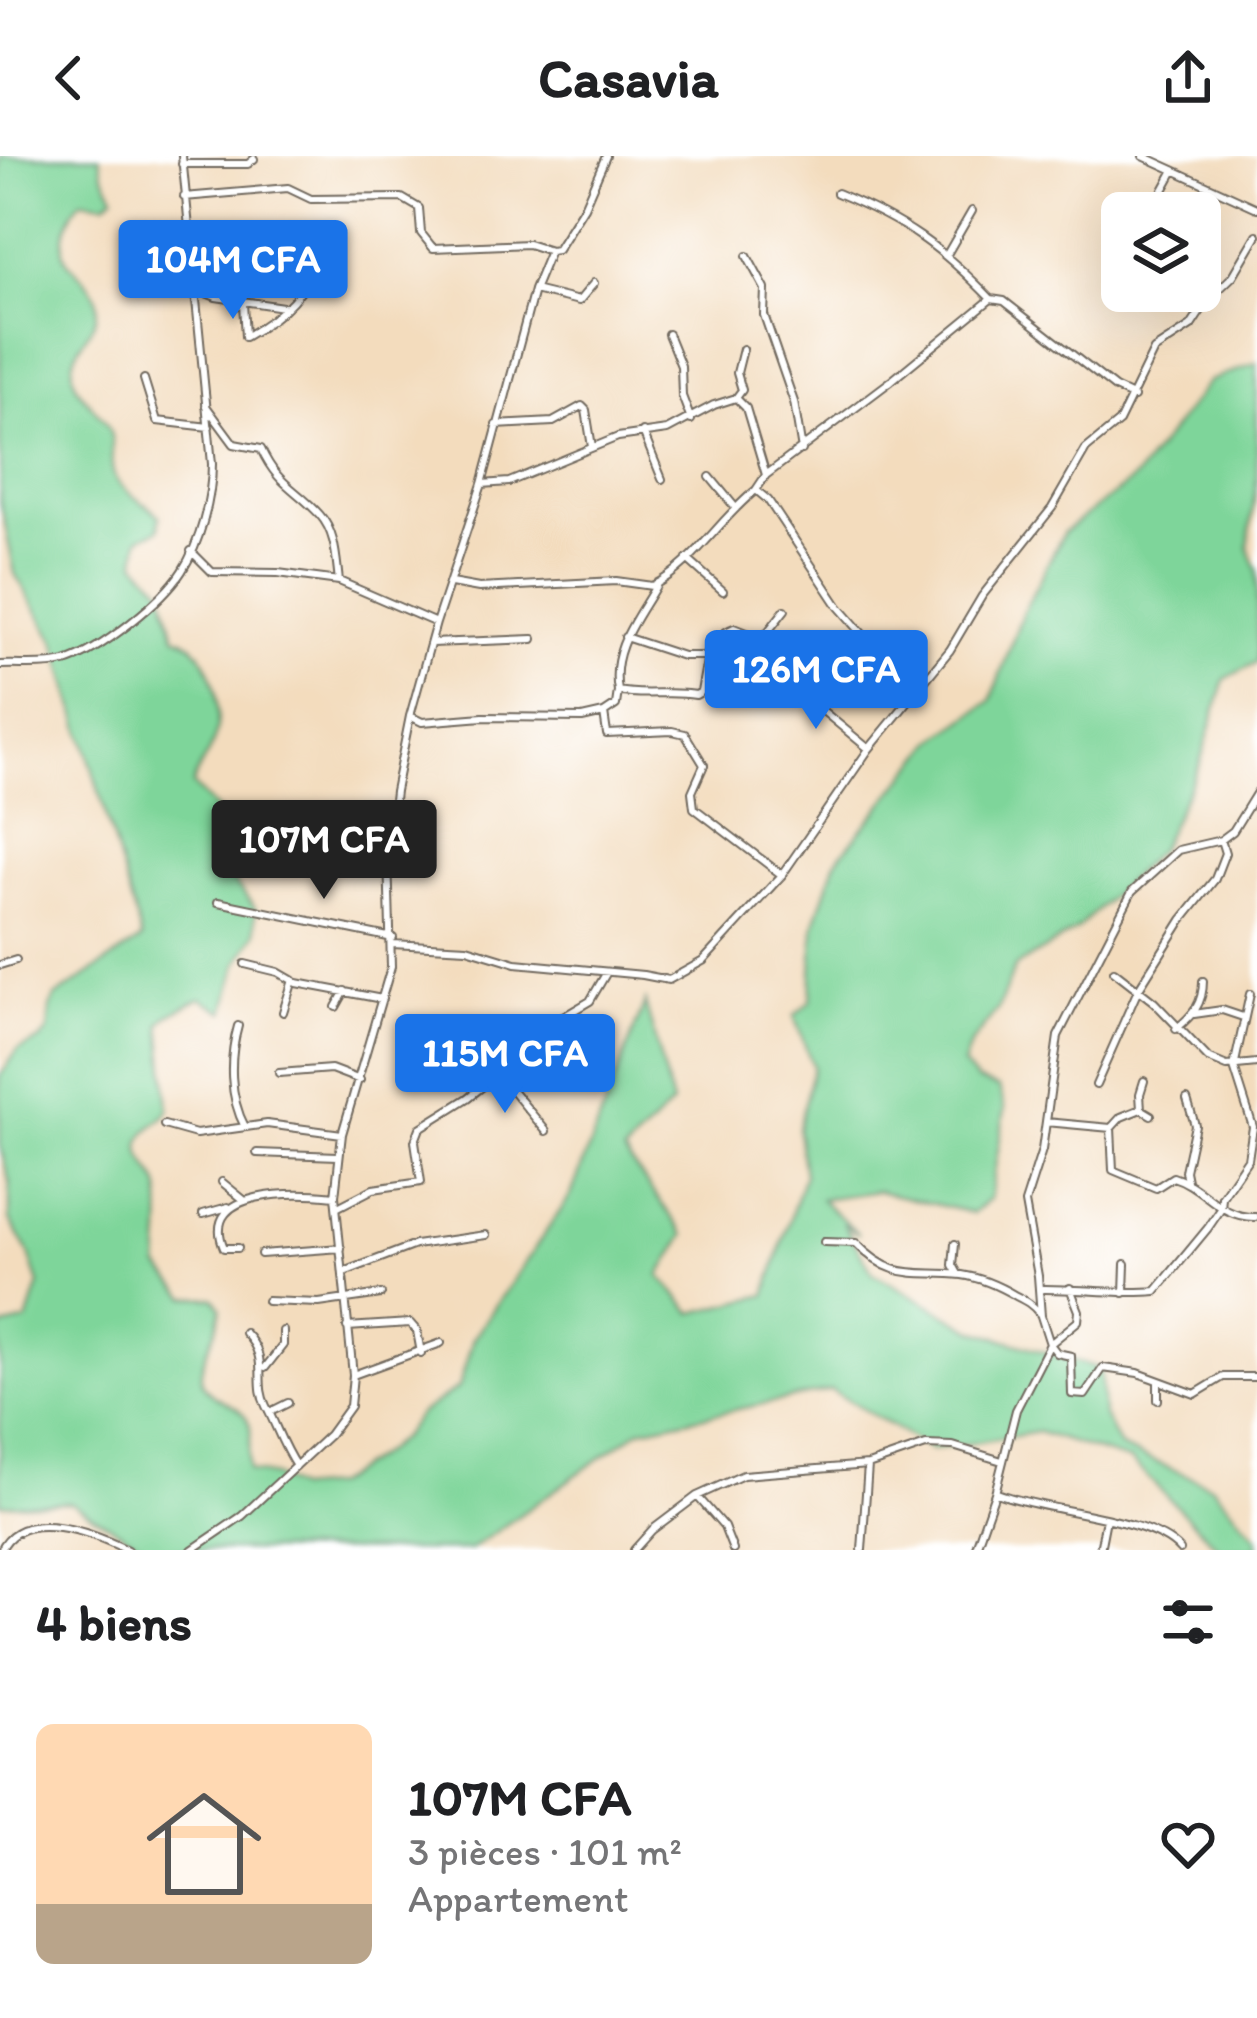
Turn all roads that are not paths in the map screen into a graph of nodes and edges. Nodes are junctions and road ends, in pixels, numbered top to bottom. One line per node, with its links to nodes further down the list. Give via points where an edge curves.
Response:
1 (606, 156): 12 (street, via 584,207)
2 (1143, 156): 5 (street)
3 (254, 159): 4 (street)
4 (182, 160): 8 (street)
5 (1173, 172): 6 (street); 9 (street)
6 (1162, 192)
7 (837, 194): 14 (street, via 879,209)
8 (184, 196): 12 (street, via 288,188 311,199 402,198 419,208 423,238 433,248 528,244); 17 (street)
9 (1257, 208)
10 (972, 211): 14 (street)
11 (1257, 235): 25 (street, via 1191,326 1154,350)
12 (550, 251): 18 (street)
13 (747, 256): 33 (street, via 765,289 766,327)
14 (946, 256): 19 (street)
15 (312, 264): 21 (street, via 305,288)
16 (594, 283): 18 (street, via 579,301)
17 (196, 289): 20 (street); 27 (street)
18 (534, 290): 29 (street)
19 (991, 299): 25 (street); 33 (street)
20 (243, 303): 21 (street); 21 (street, via 244,337)
21 (283, 307)
22 (668, 334): 28 (street)
23 (743, 349): 26 (street)
24 (144, 379): 30 (street, via 157,421)
25 (1134, 397): 56 (street, via 1086,449)
26 (736, 398): 28 (street); 34 (street)
27 (206, 405): 30 (street); 42 (street, via 234,444 261,449 276,477 321,516)
28 (692, 420): 31 (street)
29 (496, 425): 32 (street, via 545,424 582,406); 37 (street)
30 (209, 427): 40 (street, via 212,481)
31 (643, 432): 32 (street); 36 (street)
32 (592, 448): 37 (street, via 509,482)
33 (802, 450): 34 (street)
34 (766, 475): 38 (street)
35 (710, 477): 39 (street)
36 (662, 479)
37 (482, 484): 44 (street)
38 (756, 490): 39 (street); 56 (street, via 839,607)
39 (734, 506): 41 (street)
40 (191, 551): 42 (street, via 212,572); 54 (street, via 143,615 98,646 60,663)
41 (687, 559): 43 (street); 45 (street)
42 (339, 581): 47 (street)
43 (660, 582): 44 (street); 48 (street)
44 (451, 583): 47 (street)
45 (722, 591)
46 (785, 610): 49 (street)
47 (436, 623): 51 (street)
48 (626, 637): 52 (street); 57 (street)
49 (764, 637): 52 (street, via 726,630); 53 (street)
50 (532, 639): 51 (street)
51 (431, 643): 59 (street)
52 (706, 656): 57 (street, via 696,695)
53 (791, 660)
54 (0, 664)
55 (789, 683): 60 (street)
56 (923, 683): 60 (street)
57 (618, 691): 58 (street, via 616,706)
58 (604, 713): 59 (street, via 422,722); 67 (street, via 607,734 686,734 704,765 694,808)
59 (410, 716): 62 (street)
60 (869, 749): 67 (street)
61 (1257, 792): 64 (street)
62 (393, 809): 63 (street, via 255,820); 66 (street)
63 (248, 813)
64 (1222, 839): 77 (street, via 1226,853 1215,879); 97 (street, via 1178,850 1119,912 1058,1036)
65 (339, 853): 66 (street)
66 (388, 853): 69 (street)
67 (782, 875): 74 (street, via 703,961 679,976)
68 (218, 902): 69 (street)
69 (392, 941): 74 (street); 80 (street)
70 (16, 960): 72 (street)
71 (245, 964): 75 (street)
72 (0, 965)
73 (1114, 971): 77 (street)
74 (607, 972): 90 (street, via 590,1001)
75 (293, 980): 78 (street); 82 (street)
76 (1203, 981): 83 (street)
77 (1138, 990): 86 (street); 93 (street)
78 (345, 991): 80 (street); 81 (street)
79 (1250, 994): 84 (street)
80 (382, 999): 91 (street)
81 (336, 1006)
82 (283, 1012)
83 (1194, 1014): 84 (street); 86 (street)
84 (1243, 1017): 88 (street)
85 (238, 1026): 99 (street, via 230,1061)
86 (1176, 1029): 88 (street, via 1208,1058)
87 (1257, 1063): 88 (street)
88 (1234, 1067): 103 (street)
89 (278, 1072): 91 (street, via 331,1069)
90 (498, 1073): 101 (street); 111 (street, via 420,1128 419,1184 373,1190)
91 (360, 1079): 102 (street)
92 (1144, 1082): 95 (street)
93 (1096, 1085)
94 (1187, 1100): 107 (street, via 1195,1125)
95 (1142, 1109): 96 (street); 100 (street)
96 (1151, 1114)
97 (1046, 1122): 100 (street); 124 (street, via 1025,1203)
98 (164, 1125): 99 (street, via 196,1134)
99 (245, 1127): 102 (street)
100 (1112, 1128): 107 (street, via 1113,1170 1156,1189 1173,1178)
101 (546, 1131)
102 (342, 1134): 105 (street)
103 (1255, 1135): 112 (street)
104 (257, 1153): 105 (street)
105 (338, 1156): 108 (street)
106 (222, 1181): 109 (street)
107 (1187, 1181): 112 (street)
108 (335, 1196): 109 (street); 111 (street)
109 (244, 1200): 110 (street)
110 (232, 1207): 113 (street); 118 (street, via 220,1238 224,1248)
111 (336, 1208): 119 (street)
112 (1221, 1209): 114 (street); 126 (street, via 1167,1282)
113 (203, 1214)
114 (1255, 1217)
115 (486, 1235): 122 (street, via 415,1245)
116 (824, 1242): 123 (street, via 856,1243 909,1274)
117 (955, 1244): 123 (street)
118 (238, 1248)
119 (341, 1248): 120 (street); 122 (street)
120 (261, 1254)
121 (1125, 1264): 126 (street)
122 (344, 1272): 129 (street)
123 (958, 1274): 130 (street, via 998,1285)
124 (1039, 1288): 125 (street); 130 (street)
125 (1070, 1288): 126 (street); 135 (street, via 1078,1321)
126 (1124, 1293)
127 (381, 1294): 129 (street)
128 (267, 1300): 129 (street)
129 (346, 1301): 131 (street)
130 (1041, 1316): 135 (street)
131 (347, 1328): 136 (street, via 410,1323); 138 (street)
132 (283, 1331): 137 (street, via 284,1346)
133 (245, 1333): 137 (street)
134 (441, 1343): 136 (street)
135 (1050, 1344): 140 (street, via 1071,1356 1072,1394 1085,1395 1103,1368); 144 (street, via 1016,1410)
136 (422, 1353): 138 (street)
137 (263, 1371): 143 (street)
138 (353, 1375): 146 (street, via 350,1406)
139 (1257, 1377): 140 (street, via 1223,1377 1195,1394)
140 (1158, 1382): 141 (street)
141 (1158, 1400)
142 (287, 1402): 143 (street)
143 (272, 1411): 146 (street)
144 (1002, 1461): 145 (street, via 945,1444); 147 (street)
145 (868, 1465): 148 (street, via 742,1475); 155 (street)
146 (296, 1466): 152 (street)
147 (995, 1493): 149 (street); 156 (street)
148 (697, 1496): 153 (street); 154 (street)
149 (1106, 1519): 157 (street); 158 (street, via 1165,1536)
150 (1, 1550): 151 (street, via 16,1532 44,1527 75,1529)
151 (127, 1550)
152 (192, 1550)
153 (634, 1550)
154 (733, 1550)
155 (862, 1550)
156 (975, 1550)
157 (1100, 1550)
158 (1180, 1550)

